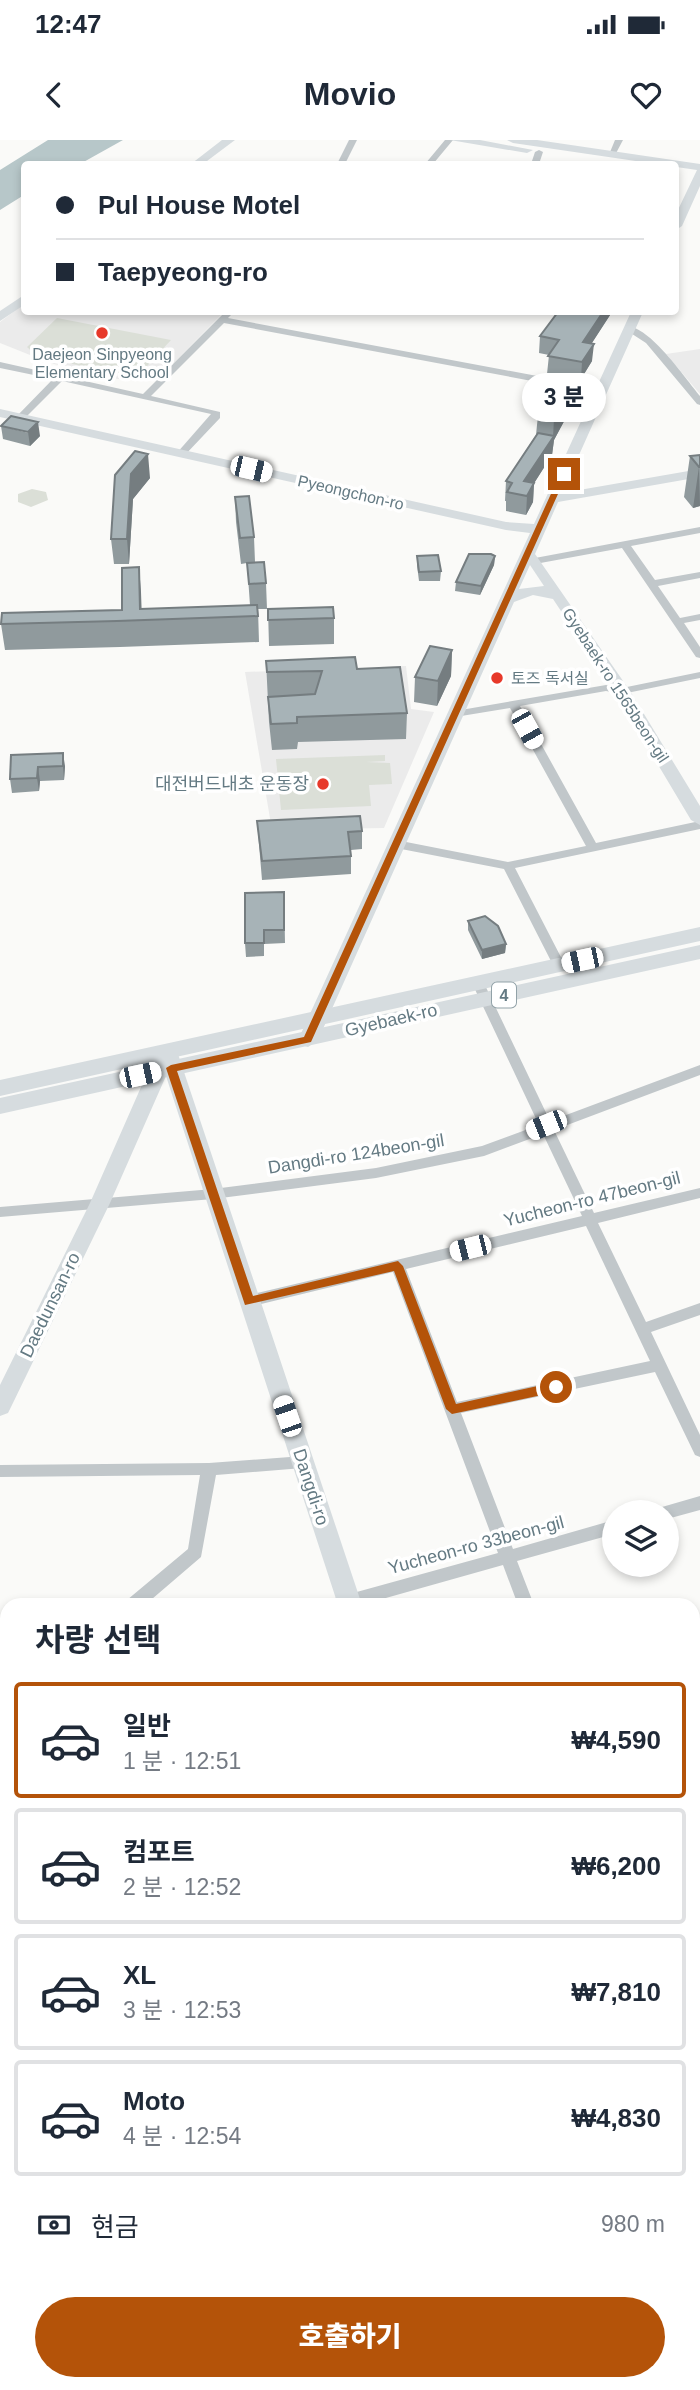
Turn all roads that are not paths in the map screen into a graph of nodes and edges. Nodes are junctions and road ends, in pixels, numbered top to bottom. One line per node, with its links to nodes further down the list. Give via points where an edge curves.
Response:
1 (229, 140): 10 (main road)
2 (241, 140): 11 (main road)
3 (353, 140): 12 (street)
4 (449, 140): 13 (street)
5 (456, 140): 8 (main road)
6 (513, 140): 8 (main road)
7 (619, 140): 9 (street)
8 (537, 150): 9 (main road); 14 (main road)
9 (611, 155): 15 (main road)
10 (200, 161)
11 (212, 161)
12 (342, 161)
13 (432, 161)
14 (604, 161)
15 (639, 161)
16 (679, 170): 18 (main road)
17 (679, 172): 18 (main road)
18 (700, 174): 19 (main road)
19 (679, 215)
20 (21, 290): 22 (main road)
21 (21, 301): 25 (main road)
22 (0, 305)
23 (227, 315): 26 (street)
24 (636, 315): 27 (main road)
25 (0, 317)
26 (222, 320): 30 (street); 31 (street)
27 (629, 328): 30 (main road); 32 (street, via 649,341)
28 (0, 365): 29 (street)
29 (61, 377): 31 (street); 34 (street)
30 (601, 391): 37 (main road)
31 (145, 397): 35 (street, via 215,412 217,416)
32 (700, 402)
33 (0, 413): 34 (main road, Pyeongchon-ro)
34 (21, 417): 35 (main road, Pyeongchon-ro)
35 (181, 454): 40 (main road, Pyeongchon-ro, via 506,526)
36 (700, 473): 38 (main road)
37 (564, 474): 38 (main road, via 579,483); 39 (main road)
38 (609, 489): 39 (main road)
39 (552, 499): 40 (main road)
40 (539, 529): 43 (main road)
41 (700, 530): 42 (street)
42 (625, 544): 43 (street); 45 (street)
43 (531, 558): 46 (main road, Gyebaek-ro 1565beon-gil); 47 (main road)
44 (700, 575): 45 (street)
45 (652, 583): 49 (street)
46 (558, 597): 47 (main road, via 549,590); 52 (main road, Gyebaek-ro 1565beon-gil)
47 (507, 599): 54 (main road)
48 (700, 617): 49 (street)
49 (678, 621): 50 (street)
50 (700, 655)
51 (700, 676): 52 (street)
52 (622, 691): 53 (street, via 606,688); 55 (main road, Gyebaek-ro 1565beon-gil)
53 (514, 705): 54 (street); 57 (street)
54 (455, 713): 56 (main road)
55 (700, 822): 57 (street)
56 (396, 844): 58 (street); 63 (main road)
57 (593, 848): 58 (street)
58 (508, 866): 61 (street)
59 (700, 934): 61 (main road, Gyebaek-ro / 4)
60 (700, 952): 62 (main road, Gyebaek-ro / 4)
61 (559, 965): 62 (main road, Gyebaek-ro / 4)
62 (480, 990): 63 (main road, Gyebaek-ro / 4); 64 (main road, Gyebaek-ro / 4); 69 (street)
63 (319, 1015): 64 (main road); 65 (main road, Gyebaek-ro / 4)
64 (308, 1040): 65 (main road, Gyebaek-ro / 4)
65 (166, 1063): 67 (main road, Gyebaek-ro / 4); 68 (main road, Gyebaek-ro / 4); 71 (main road, Dangdi-ro); 72 (main road, Daedunsan-ro)
66 (700, 1070): 69 (street, Dangdi-ro 124beon-gil)
67 (0, 1088)
68 (0, 1106)
69 (546, 1125): 71 (street, Dangdi-ro 124beon-gil, via 484,1151 376,1173); 74 (street)
70 (700, 1193): 74 (street, Yucheon-ro 47beon-gil)
71 (213, 1194): 72 (street); 76 (main road, Dangdi-ro)
72 (100, 1203): 73 (street); 80 (main road, Daedunsan-ro)
73 (0, 1212)
74 (590, 1219): 75 (street, Yucheon-ro 47beon-gil); 78 (street)
75 (398, 1266): 76 (street, Yucheon-ro 47beon-gil); 81 (street)
76 (249, 1301): 83 (main road, Dangdi-ro)
77 (700, 1308): 78 (street)
78 (642, 1329): 79 (street)
79 (659, 1365): 81 (street); 82 (street)
80 (0, 1407)
81 (452, 1409): 89 (street)
82 (700, 1451)
83 (303, 1462): 84 (street); 91 (main road, Dangdi-ro)
84 (209, 1469): 85 (street); 90 (street, via 195,1552)
85 (0, 1471)
86 (700, 1503): 87 (street)
87 (679, 1509)
88 (602, 1530): 89 (street, Yucheon-ro 33beon-gil)
89 (508, 1556): 92 (street, Yucheon-ro 33beon-gil); 93 (street)
90 (141, 1598)
91 (344, 1598)
92 (362, 1598)
93 (523, 1598)

